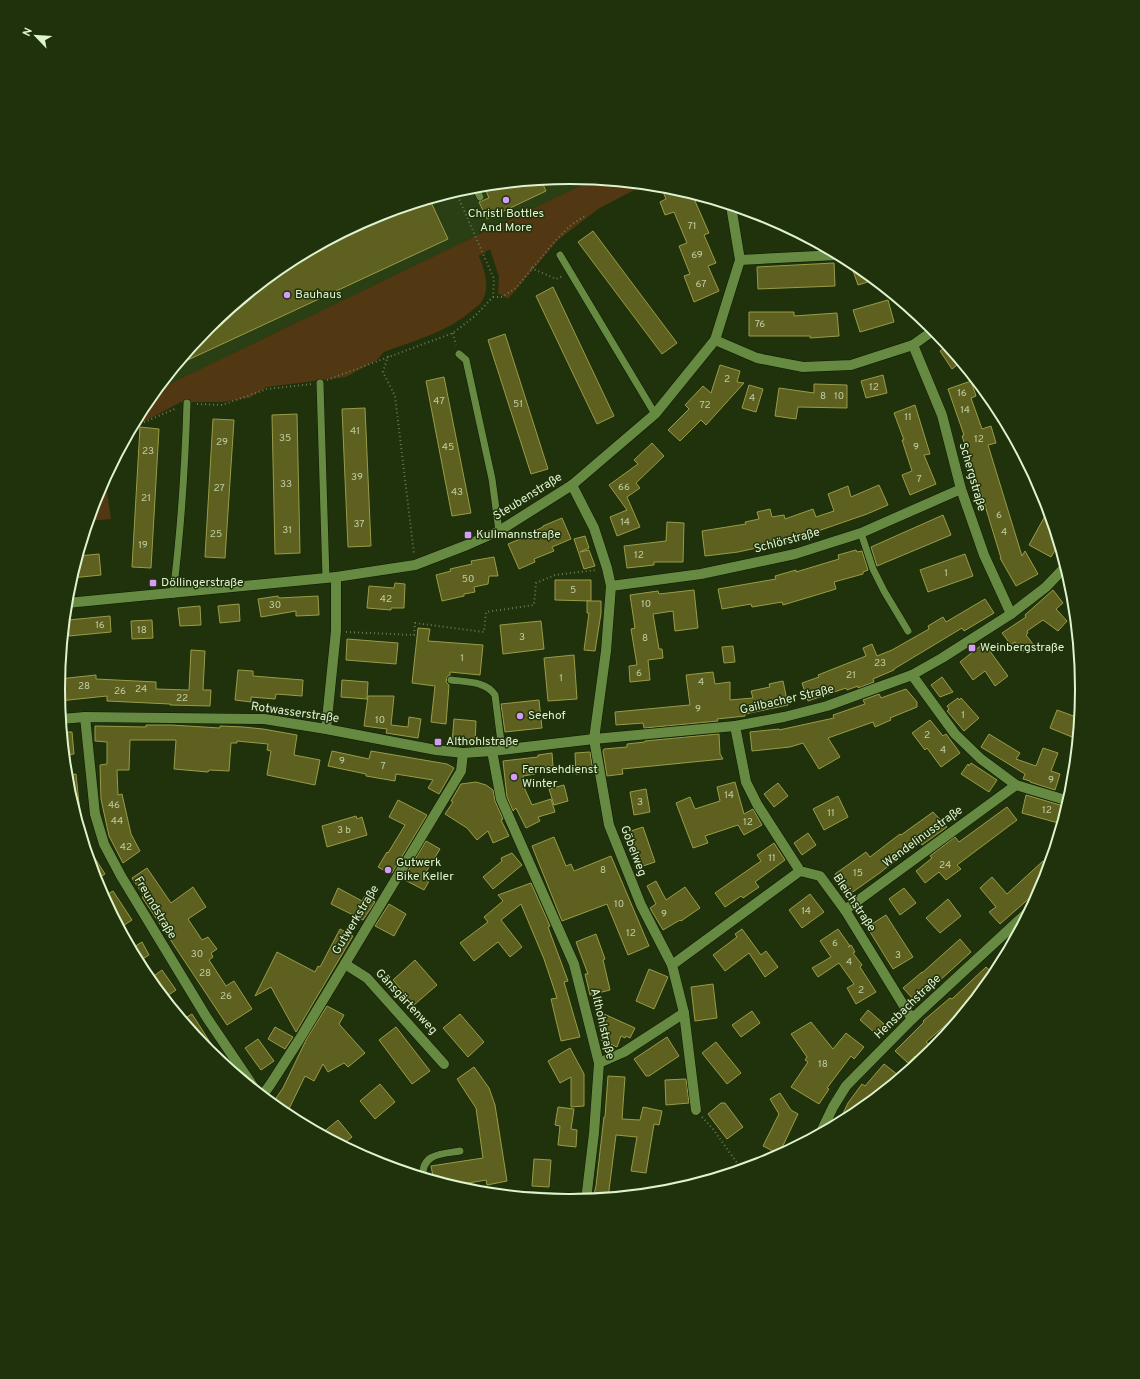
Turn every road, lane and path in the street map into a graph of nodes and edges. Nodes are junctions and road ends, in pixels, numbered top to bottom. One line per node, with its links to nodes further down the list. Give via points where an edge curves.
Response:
1 (478, 193): 3 (lane)
2 (458, 197): 11 (path, via 494,279)
3 (480, 197)
4 (732, 211): 8 (street, Steubenstraße)
5 (585, 216): 9 (path, via 571,225)
6 (560, 255): 10 (lane)
7 (826, 255): 8 (street)
8 (740, 260): 14 (street, Steubenstraße)
9 (531, 268): 10 (path, via 556,279); 11 (path, via 516,288 502,297)
10 (569, 272): 20 (lane)
11 (493, 296): 12 (path, via 475,316)
12 (453, 333): 16 (path); 17 (path)
13 (929, 334): 15 (street)
14 (715, 340): 15 (street, via 758,358 803,366 851,365); 20 (street, Steubenstraße)
15 (913, 345): 23 (street, Schergstraße, via 942,415)
16 (459, 354): 24 (lane, via 466,360 492,479)
17 (388, 356): 18 (path); 26 (path, via 383,372 395,396)
18 (320, 382): 19 (path, via 267,389 222,405); 29 (lane)
19 (187, 403): 21 (path); 32 (lane, via 184,493)
20 (655, 414): 22 (street, Steubenstraße)
21 (141, 423)
22 (572, 485): 24 (street, Steubenstraße); 27 (street, via 594,528)
23 (961, 489): 25 (street, Schlörstraße); 34 (street, Schergstraße, via 984,555)
24 (499, 531): 26 (street, Steubenstraße)
25 (861, 533): 31 (street, Schlörstraße, via 795,554 701,574); 36 (lane, via 873,569)
26 (415, 565): 30 (street, Steubenstraße)
27 (607, 568): 31 (street); 35 (path, via 555,575 536,583 534,605 486,612 484,632 415,623 414,635)
28 (1061, 571): 34 (street, Gailbacher Straße, via 1046,587)
29 (326, 578): 30 (street, Steubenstraße); 32 (street, Steubenstraße)
30 (336, 578): 35 (street)
31 (610, 586): 43 (street, via 606,651)
32 (173, 594): 33 (street, Steubenstraße)
33 (73, 602)
34 (1011, 614): 37 (street, Gailbacher Straße)
35 (336, 631): 42 (street)
36 (908, 631)
37 (912, 675): 41 (street, Gailbacher Straße, via 827,706); 47 (street, via 954,734 981,759)
38 (451, 680): 44 (lane, via 481,684 495,695)
39 (85, 717): 40 (street, Rotwasserstraße); 42 (street, Rotwasserstraße, via 264,719); 58 (street, Freundstraße, via 95,814 104,844 207,1018)
40 (66, 719)
41 (735, 726): 43 (street, Gailbacher Straße); 49 (street, via 746,782 757,804)
42 (326, 729): 46 (street, Rotwasserstraße)
43 (594, 739): 44 (street, Gailbacher Straße); 53 (street, Göbelweg, via 609,825 641,905)
44 (497, 750): 45 (street, Gailbacher Straße); 56 (street, Althohlstraße, via 501,799 574,964)
45 (476, 752): 46 (street, Rotwasserstraße)
46 (463, 753): 52 (street, Gutwerkstraße, via 461,771)
47 (1016, 785): 48 (street); 50 (street, Wendelinusstraße)
48 (1063, 799)
49 (800, 871): 50 (street, Bleichstraße, via 820,876); 53 (street)
50 (845, 910): 55 (street, Bleichstraße)
51 (1019, 920): 55 (street, Hensbachstraße)
52 (345, 964): 57 (street, Gänsgärtenweg, via 367,978); 59 (street, Gutwerkstraße)
53 (672, 965): 54 (street)
54 (684, 1013): 56 (street, via 624,1052); 60 (street)
55 (912, 1019): 61 (street, Hensbachstraße, via 846,1086)
56 (599, 1063): 65 (street, Althohlstraße)
57 (444, 1064)
58 (249, 1078)
59 (265, 1092)
60 (696, 1110): 63 (path)
61 (824, 1126)
62 (460, 1151): 64 (lane, via 437,1155 428,1160)
63 (739, 1165)
64 (423, 1172)
65 (587, 1193)

